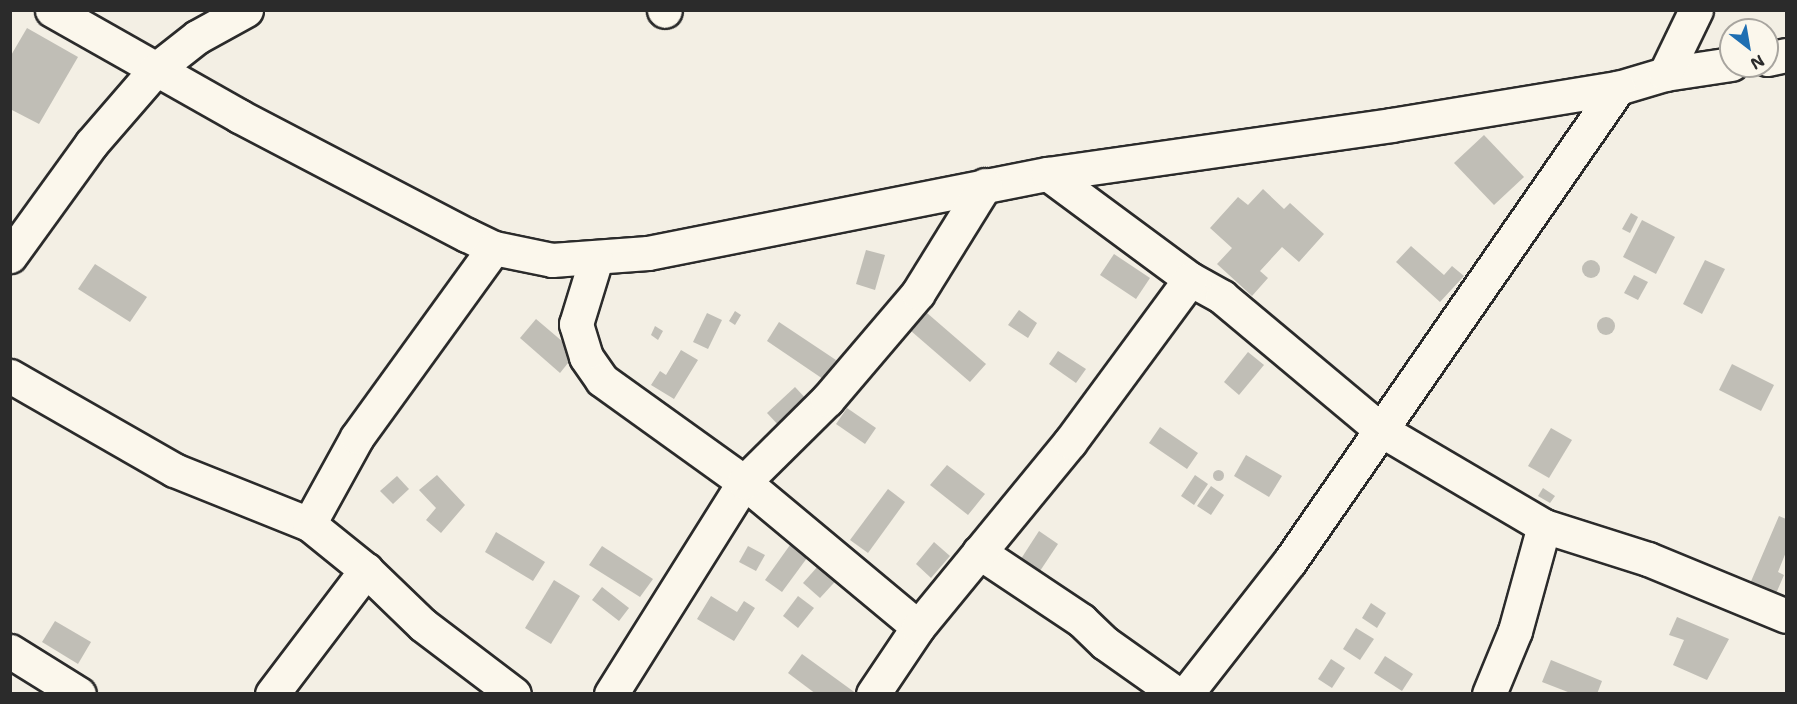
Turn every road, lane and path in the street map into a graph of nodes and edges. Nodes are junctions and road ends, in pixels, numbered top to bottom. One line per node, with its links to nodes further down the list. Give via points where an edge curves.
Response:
1 (52, 10): 5 (street)
2 (246, 10): 5 (street, via 197,37)
3 (1696, 10): 6 (street)
4 (1719, 66): 6 (street)
5 (154, 70): 10 (street); 11 (street, via 91,144)
6 (1665, 74): 7 (street)
7 (1618, 88): 8 (street); 15 (street)
8 (1048, 174): 9 (street); 13 (street)
9 (985, 185): 12 (street, via 697,244); 16 (street, via 918,293 827,400)
10 (495, 248): 12 (street, via 552,260); 17 (street, via 357,437)
11 (10, 256)
12 (596, 259): 16 (street, via 576,324 586,357 602,380)
13 (1190, 279): 15 (street, via 1222,297); 19 (street, via 1084,423)
14 (10, 376): 17 (street, via 174,470)
15 (1381, 430): 18 (street); 30 (street, via 1290,561)
16 (744, 482): 22 (street); 27 (street)
17 (309, 524): 20 (street)
18 (1544, 526): 21 (street, via 1648,559); 31 (street, via 1515,631)
19 (979, 552): 22 (street); 29 (street, via 1081,620 1105,643)
20 (366, 570): 25 (street); 26 (street, via 423,625)
21 (1786, 616)
22 (918, 627): 28 (street)
23 (10, 651): 24 (street)
24 (79, 693)
25 (272, 693)
26 (514, 693)
27 (610, 693)
28 (873, 693)
29 (1177, 693)
30 (1186, 693)
31 (1489, 693)

